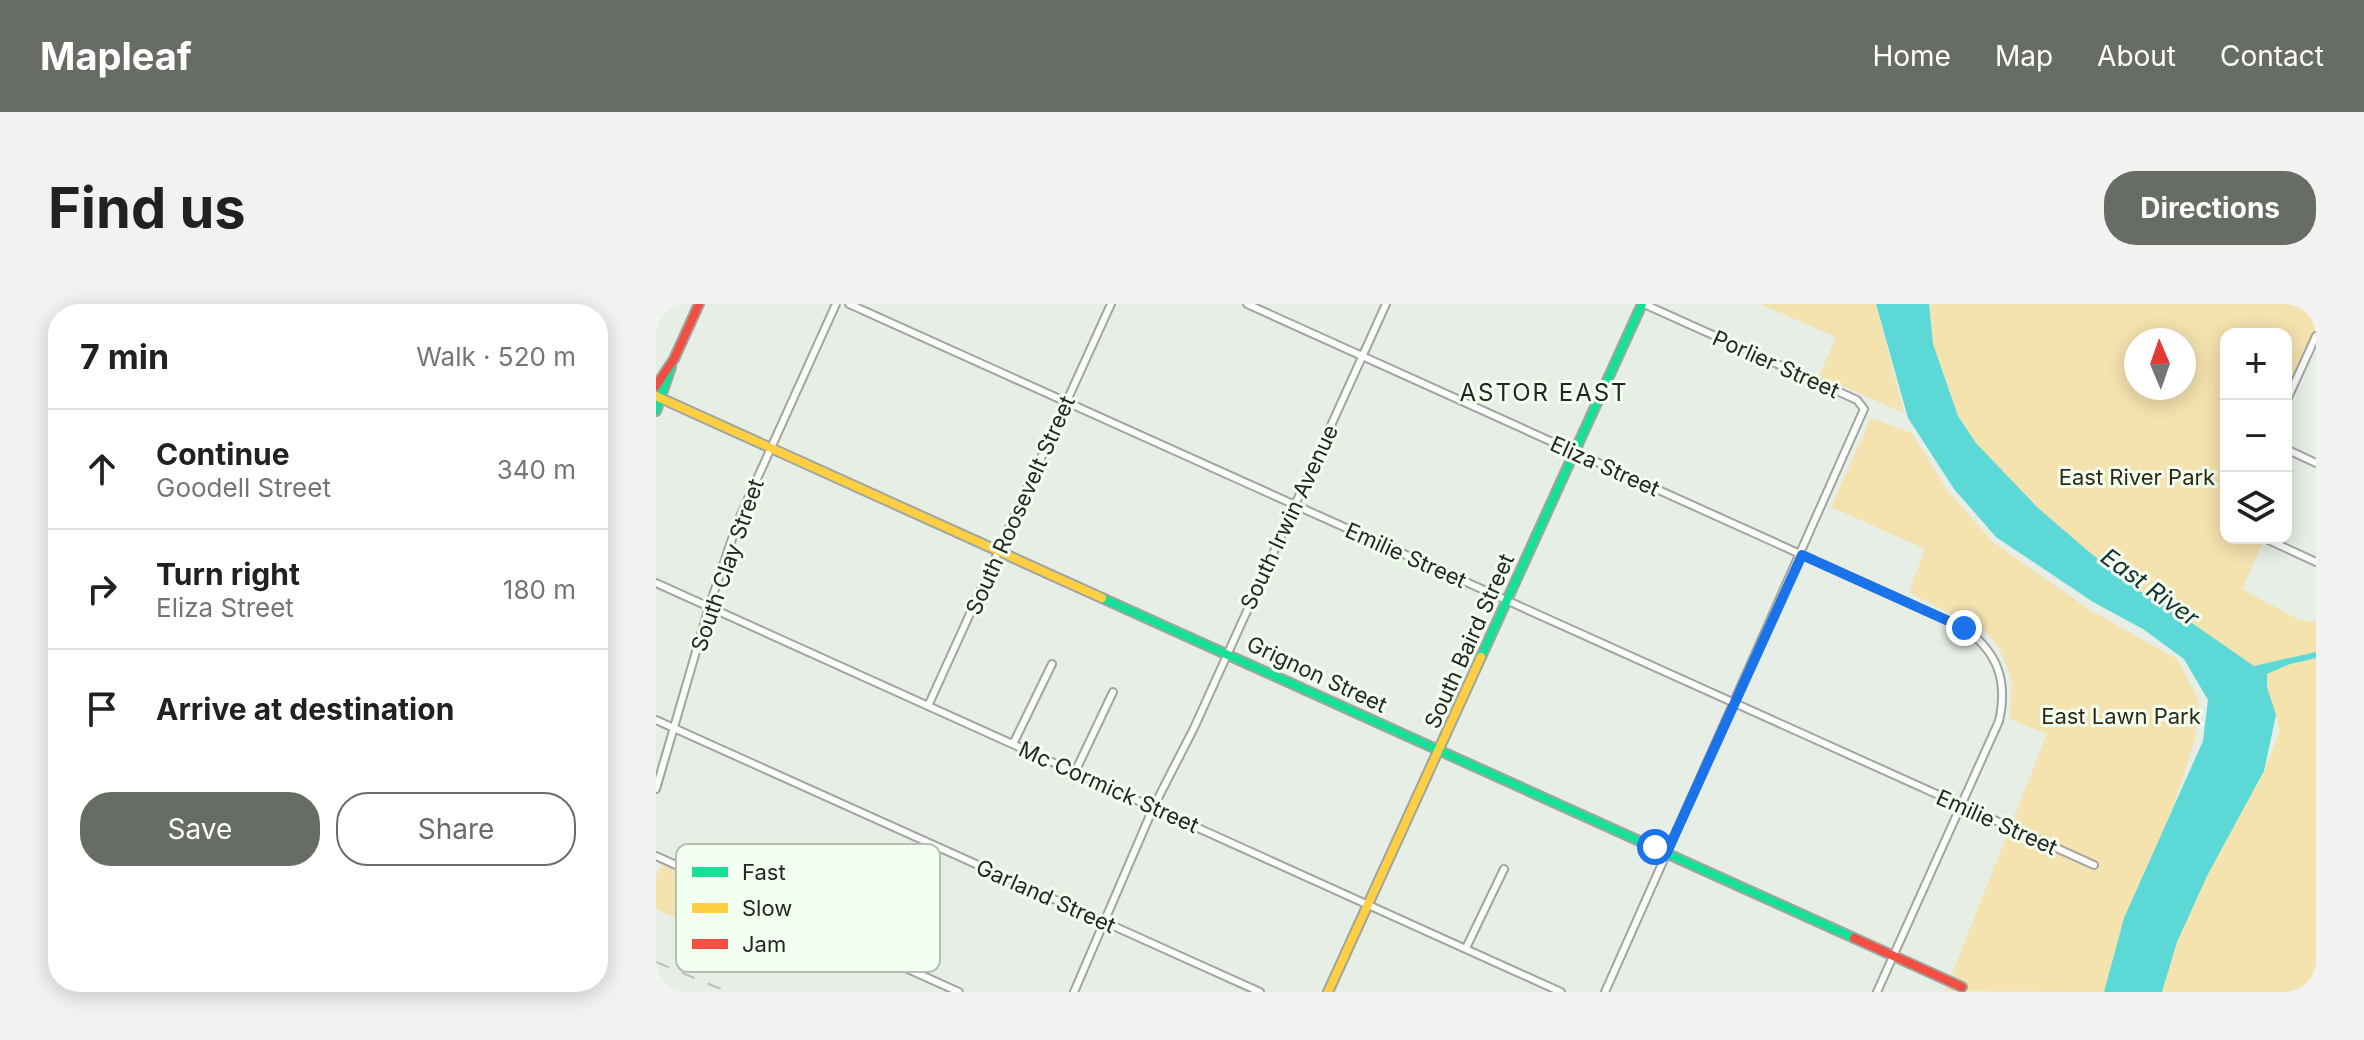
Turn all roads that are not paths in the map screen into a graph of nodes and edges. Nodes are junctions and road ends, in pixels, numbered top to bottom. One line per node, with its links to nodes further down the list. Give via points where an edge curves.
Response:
1 (699, 304): 10 (street)
2 (836, 304): 16 (street, South Clay Street)
3 (849, 304): 14 (street, Emilie Street)
4 (1111, 304): 14 (street, South Roosevelt Street)
5 (1247, 304): 9 (street, Eliza Street)
6 (1386, 304): 9 (street, South Irwin Avenue)
7 (1643, 304): 17 (street, South Baird Street); 23 (street, Porlier Street, via 1864,406)
8 (2316, 336): 13 (street)
9 (1363, 356): 17 (street, Eliza Street); 20 (street, South Irwin Avenue)
10 (674, 359): 11 (street); 12 (street)
11 (656, 386)
12 (659, 397): 15 (street); 16 (street, Grignon Street)
13 (2287, 400)
14 (1067, 402): 20 (street, Emilie Street); 22 (street, South Roosevelt Street)
15 (656, 411)
16 (770, 448): 22 (street, Grignon Street); 27 (street, South Clay Street)
17 (1575, 452): 23 (street, Eliza Street); 26 (street, South Baird Street)
18 (2292, 452): 19 (street)
19 (2316, 463)
20 (1295, 505): 26 (street, Emilie Street); 28 (street, South Irwin Avenue)
21 (2277, 544): 24 (street)
22 (999, 550): 28 (street, Grignon Street); 32 (street, South Roosevelt Street)
23 (1802, 555): 31 (street); 40 (street, Eliza Street, via 1964,628 1993,656 2001,675 1999,721)
24 (2316, 562)
25 (656, 583): 27 (street, Mc Cormick Street)
26 (1507, 601): 31 (street, Emilie Street); 36 (street, South Baird Street)
27 (709, 607): 32 (street, Mc Cormick Street); 34 (street, South Clay Street)
28 (1227, 653): 36 (street, Grignon Street); 39 (street, South Irwin Avenue)
29 (1052, 664): 35 (street)
30 (1113, 692): 37 (street)
31 (1734, 704): 40 (street, Emilie Street); 43 (street)
32 (928, 706): 35 (street, Mc Cormick Street)
33 (656, 720): 34 (street, Garland Street)
34 (674, 728): 38 (street, South Clay Street); 41 (street, Garland Street)
35 (1013, 744): 37 (street, Mc Cormick Street)
36 (1440, 750): 43 (street, Grignon Street); 48 (street, South Baird Street)
37 (1075, 772): 39 (street, Mc Cormick Street)
38 (656, 789)
39 (1154, 806): 48 (street, Mc Cormick Street); 49 (street, South Irwin Avenue)
40 (1961, 806): 46 (street, Emilie Street); 51 (street, Eliza Street)
41 (931, 844)
42 (940, 848): 49 (street, Garland Street)
43 (1667, 852): 51 (street, Grignon Street); 59 (street)
44 (656, 856): 45 (street)
45 (676, 865)
46 (2094, 865)
47 (1504, 869): 50 (street)
48 (1368, 904): 50 (street, Mc Cormick Street); 57 (street, South Baird Street)
49 (1104, 922): 55 (street, South Irwin Avenue); 56 (street, Garland Street)
50 (1466, 948): 58 (street, Mc Cormick Street)
51 (1893, 955): 53 (street, Grignon Street); 60 (street, Eliza Street)
52 (914, 972): 54 (street)
53 (1962, 987)
54 (959, 992)
55 (1074, 992)
56 (1260, 992)
57 (1328, 992)
58 (1561, 992)
59 (1605, 992)
60 (1877, 992)

